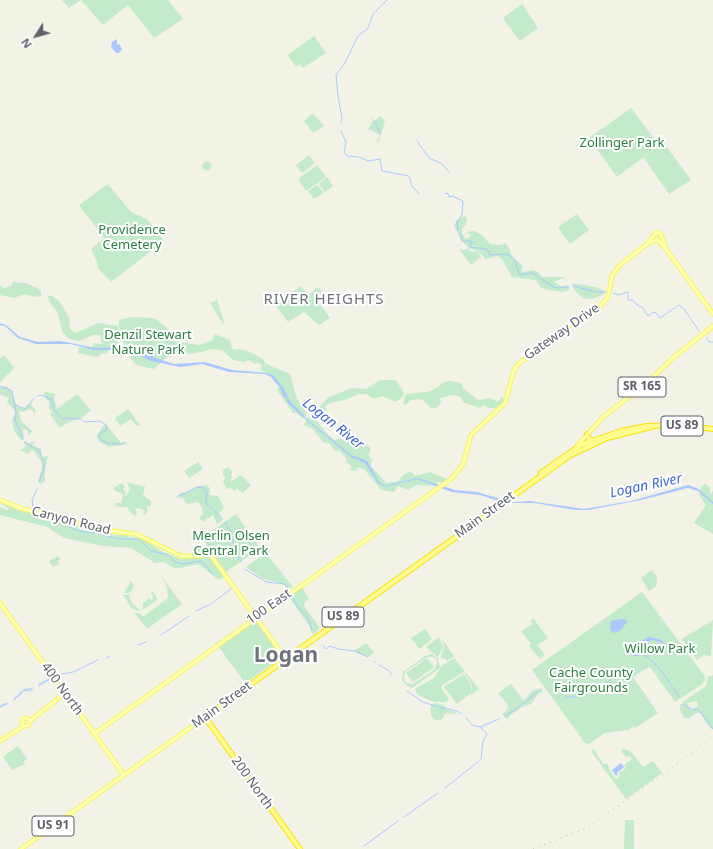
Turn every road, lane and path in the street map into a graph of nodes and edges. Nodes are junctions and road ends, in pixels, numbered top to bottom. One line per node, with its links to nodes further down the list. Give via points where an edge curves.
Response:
1 (653, 236): 2 (main road, via 658,232); 3 (main road); 4 (main road, Gateway Drive)
2 (662, 238): 3 (main road, Gateway Drive); 5 (main road)
3 (657, 240): 4 (main road, Gateway Drive); 5 (main road)
4 (647, 244): 15 (main road, Gateway Drive, via 618,266 612,276 608,297 597,310 565,328 517,365 505,403 471,434 462,465)
5 (666, 249): 6 (main road)
6 (713, 314)
7 (713, 326): 10 (main road, Main Street / SR 165, via 674,357 646,384 604,416)
8 (652, 427): 9 (highway, US 89); 11 (highway, US 89, via 621,431); 13 (highway, US 89, via 607,438)
9 (713, 429)
10 (587, 434): 11 (highway); 12 (main road, Main Street / SR 165)
11 (592, 440): 12 (highway, US 89)
12 (575, 448): 13 (highway, Main Street / US 89); 14 (highway, Main Street / US 89)
13 (569, 456): 14 (highway, Main Street / US 89)
14 (540, 475): 19 (highway, Main Street / US 89)
15 (446, 483): 18 (main road, 100 East)
16 (0, 500): 18 (main road, Canyon Road, via 23,509 60,516 101,530 136,534 181,556 200,556 209,553)
17 (0, 603): 20 (main road, 400 North)
18 (256, 617): 19 (main road); 24 (main road, 100 East)
19 (286, 659): 21 (highway, Main Street / US 89)
20 (65, 693): 22 (main road); 24 (main road, 400 North)
21 (205, 717): 26 (main road, Main Street / US 89); 28 (highway, 200 North)
22 (28, 720): 23 (main road, via 23,719); 23 (main road, via 29,725)
23 (23, 724): 25 (main road)
24 (94, 734): 26 (main road, 400 North)
25 (0, 741)
26 (124, 775): 27 (main road, Main Street / US 91)
27 (21, 849)
28 (300, 849)

